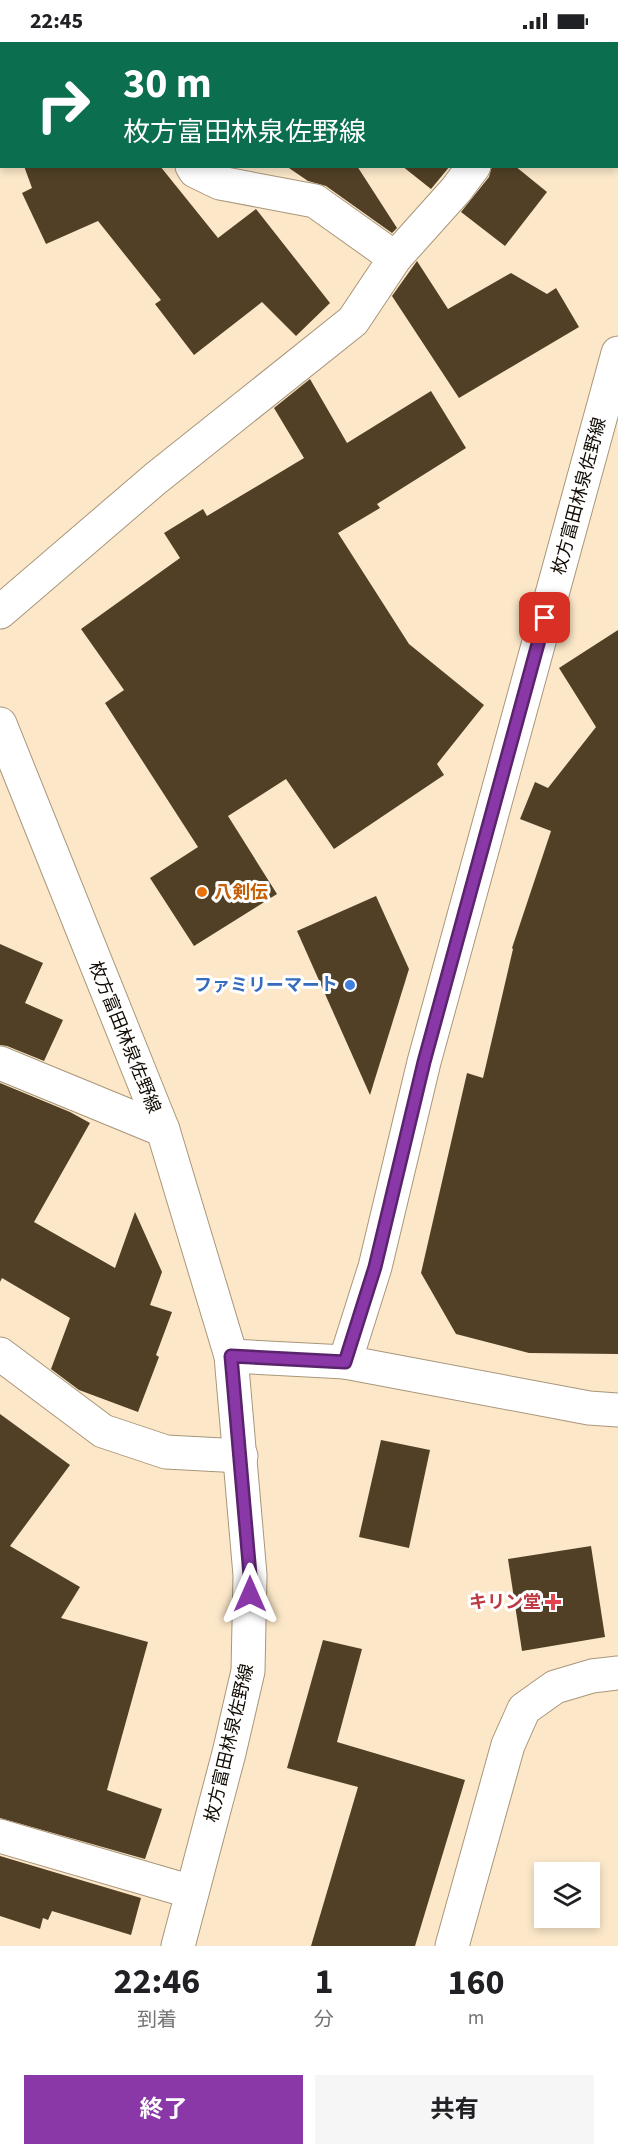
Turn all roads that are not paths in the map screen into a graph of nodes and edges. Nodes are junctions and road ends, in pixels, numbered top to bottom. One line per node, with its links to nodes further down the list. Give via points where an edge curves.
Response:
1 (193, 168): 3 (main road, via 220,183 315,201)
2 (472, 168): 3 (main road)
3 (395, 258): 5 (main road, via 353,321 155,478)
4 (618, 353): 11 (main road, 枚方富田林泉佐野線, via 424,1062 375,1267)
5 (0, 612)
6 (0, 724): 8 (main road, 枚方富田林泉佐野線)
7 (0, 1063): 8 (main road)
8 (163, 1130): 10 (main road, 枚方富田林泉佐野線)
9 (0, 1354): 13 (main road, via 103,1431 166,1452)
10 (231, 1356): 11 (main road); 13 (main road, 枚方富田林泉佐野線)
11 (345, 1362): 12 (main road, via 589,1408)
12 (618, 1410)
13 (241, 1456): 16 (main road, 枚方富田林泉佐野線, via 250,1575 248,1671)
14 (618, 1673): 18 (main road, via 555,1687 524,1709 508,1745)
15 (0, 1836): 16 (main road)
16 (192, 1892): 17 (main road, 枚方富田林泉佐野線)
17 (178, 1946)
18 (452, 1946)

